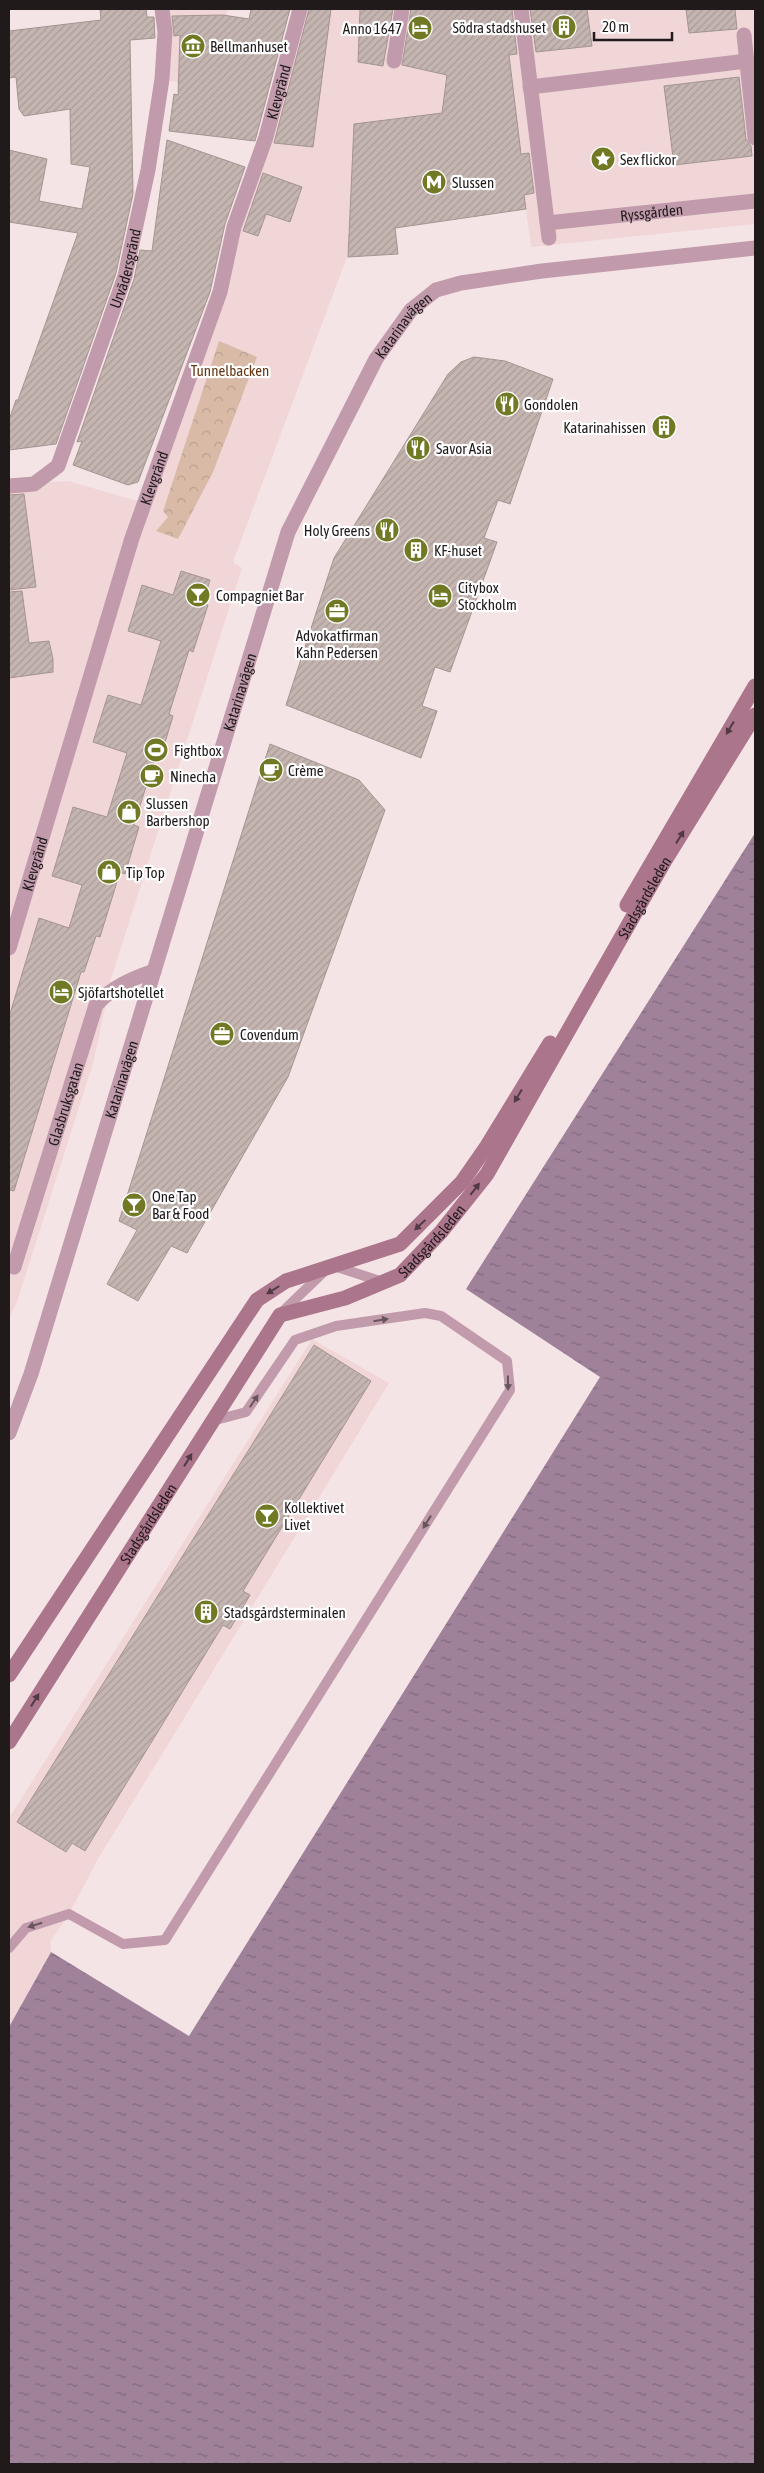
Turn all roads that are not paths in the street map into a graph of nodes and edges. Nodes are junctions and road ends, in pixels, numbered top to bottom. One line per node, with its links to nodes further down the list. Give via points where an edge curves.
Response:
1 (162, 9): 12 (street, Urvädersgränd, via 165,32 162,79 148,170 125,276 58,466 34,484)
2 (300, 9): 15 (street, Klevgränd, via 266,137 234,227 220,292 132,538)
3 (402, 9): 6 (street)
4 (521, 9): 8 (street, Ryssgården)
5 (744, 35): 7 (street)
6 (394, 61)
7 (747, 61): 8 (street, via 646,68); 9 (street)
8 (530, 87): 10 (street, Ryssgården, via 548,230)
9 (755, 138)
10 (755, 201)
11 (755, 248): 16 (street, Katarinavägen, via 461,283 436,290 411,310 366,378 288,532)
12 (9, 486)
13 (755, 686): 17 (main road, Stadsgårdsleden, one-way to 17, via 657,852 565,1018 462,1182 400,1244)
14 (755, 715): 19 (main road, Stadsgårdsleden, one-way to 14, via 400,1275 441,1232 487,1174 664,862)
15 (9, 948)
16 (154, 971): 18 (street, Glasbruksgatan, via 128,981 106,994 96,1005); 22 (street, Katarinavägen, via 31,1374)
17 (331, 1266): 19 (lane); 20 (lane); 23 (main road, Stadsgårdsleden, one-way to 23, via 286,1281 257,1300)
18 (14, 1267)
19 (383, 1282): 20 (main road, Stadsgårdsleden, via 345,1298)
20 (280, 1315): 21 (main road, Stadsgårdsleden)
21 (212, 1421): 24 (main road, Stadsgårdsleden, one-way to 21); 25 (lane, one-way to 25, via 246,1412 295,1340 336,1326 425,1313 440,1316 507,1361 510,1390 165,1940 123,1944 69,1914 26,1928)
22 (9, 1433)
23 (9, 1675)
24 (9, 1742)
25 (9, 1948)

